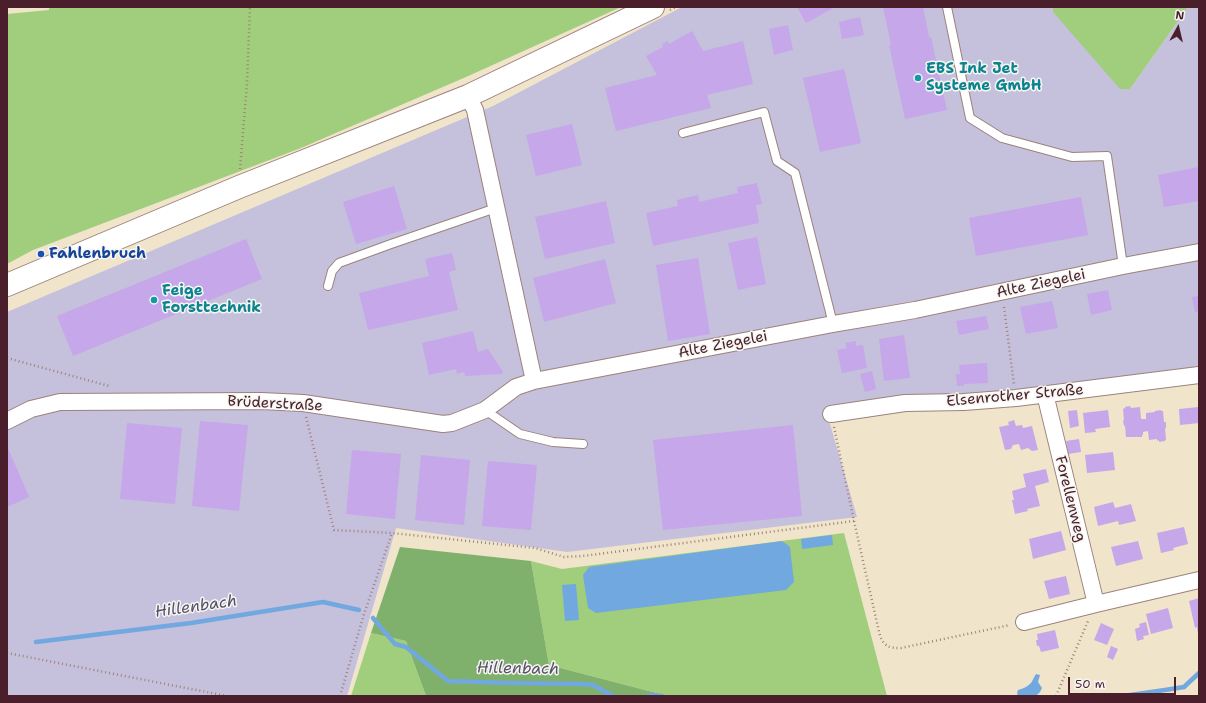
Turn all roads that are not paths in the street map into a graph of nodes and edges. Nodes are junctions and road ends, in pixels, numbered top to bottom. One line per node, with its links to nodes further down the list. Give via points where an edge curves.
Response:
1 (653, 7): 3 (main road)
2 (947, 7): 7 (lane, via 970,118 1002,138 1072,157 1107,156)
3 (468, 96): 5 (street, via 475,110); 8 (main road, via 238,187)
4 (683, 133): 10 (lane, via 764,112 778,161 795,173)
5 (496, 208): 9 (lane, via 339,263 332,270); 12 (street)
6 (1199, 252): 7 (street, Alte Ziegelei)
7 (1123, 266): 10 (street, Alte Ziegelei, via 915,310)
8 (7, 285)
9 (328, 286)
10 (833, 324): 12 (street, Alte Ziegelei)
11 (1199, 375): 13 (street, Elsenrother Straße)
12 (534, 381): 14 (street, Brüderstraße, via 516,387)
13 (1045, 394): 15 (street, Elsenrother Straße, via 964,402 905,403); 19 (street, Forellenweg)
14 (485, 410): 16 (street, Brüderstraße, via 452,424 443,424 303,403 60,402 31,409); 17 (lane, via 520,434 553,442)
15 (831, 414)
16 (7, 421)
17 (583, 444)
18 (1199, 580): 19 (street)
19 (1096, 604): 20 (street)
20 (1024, 622)

